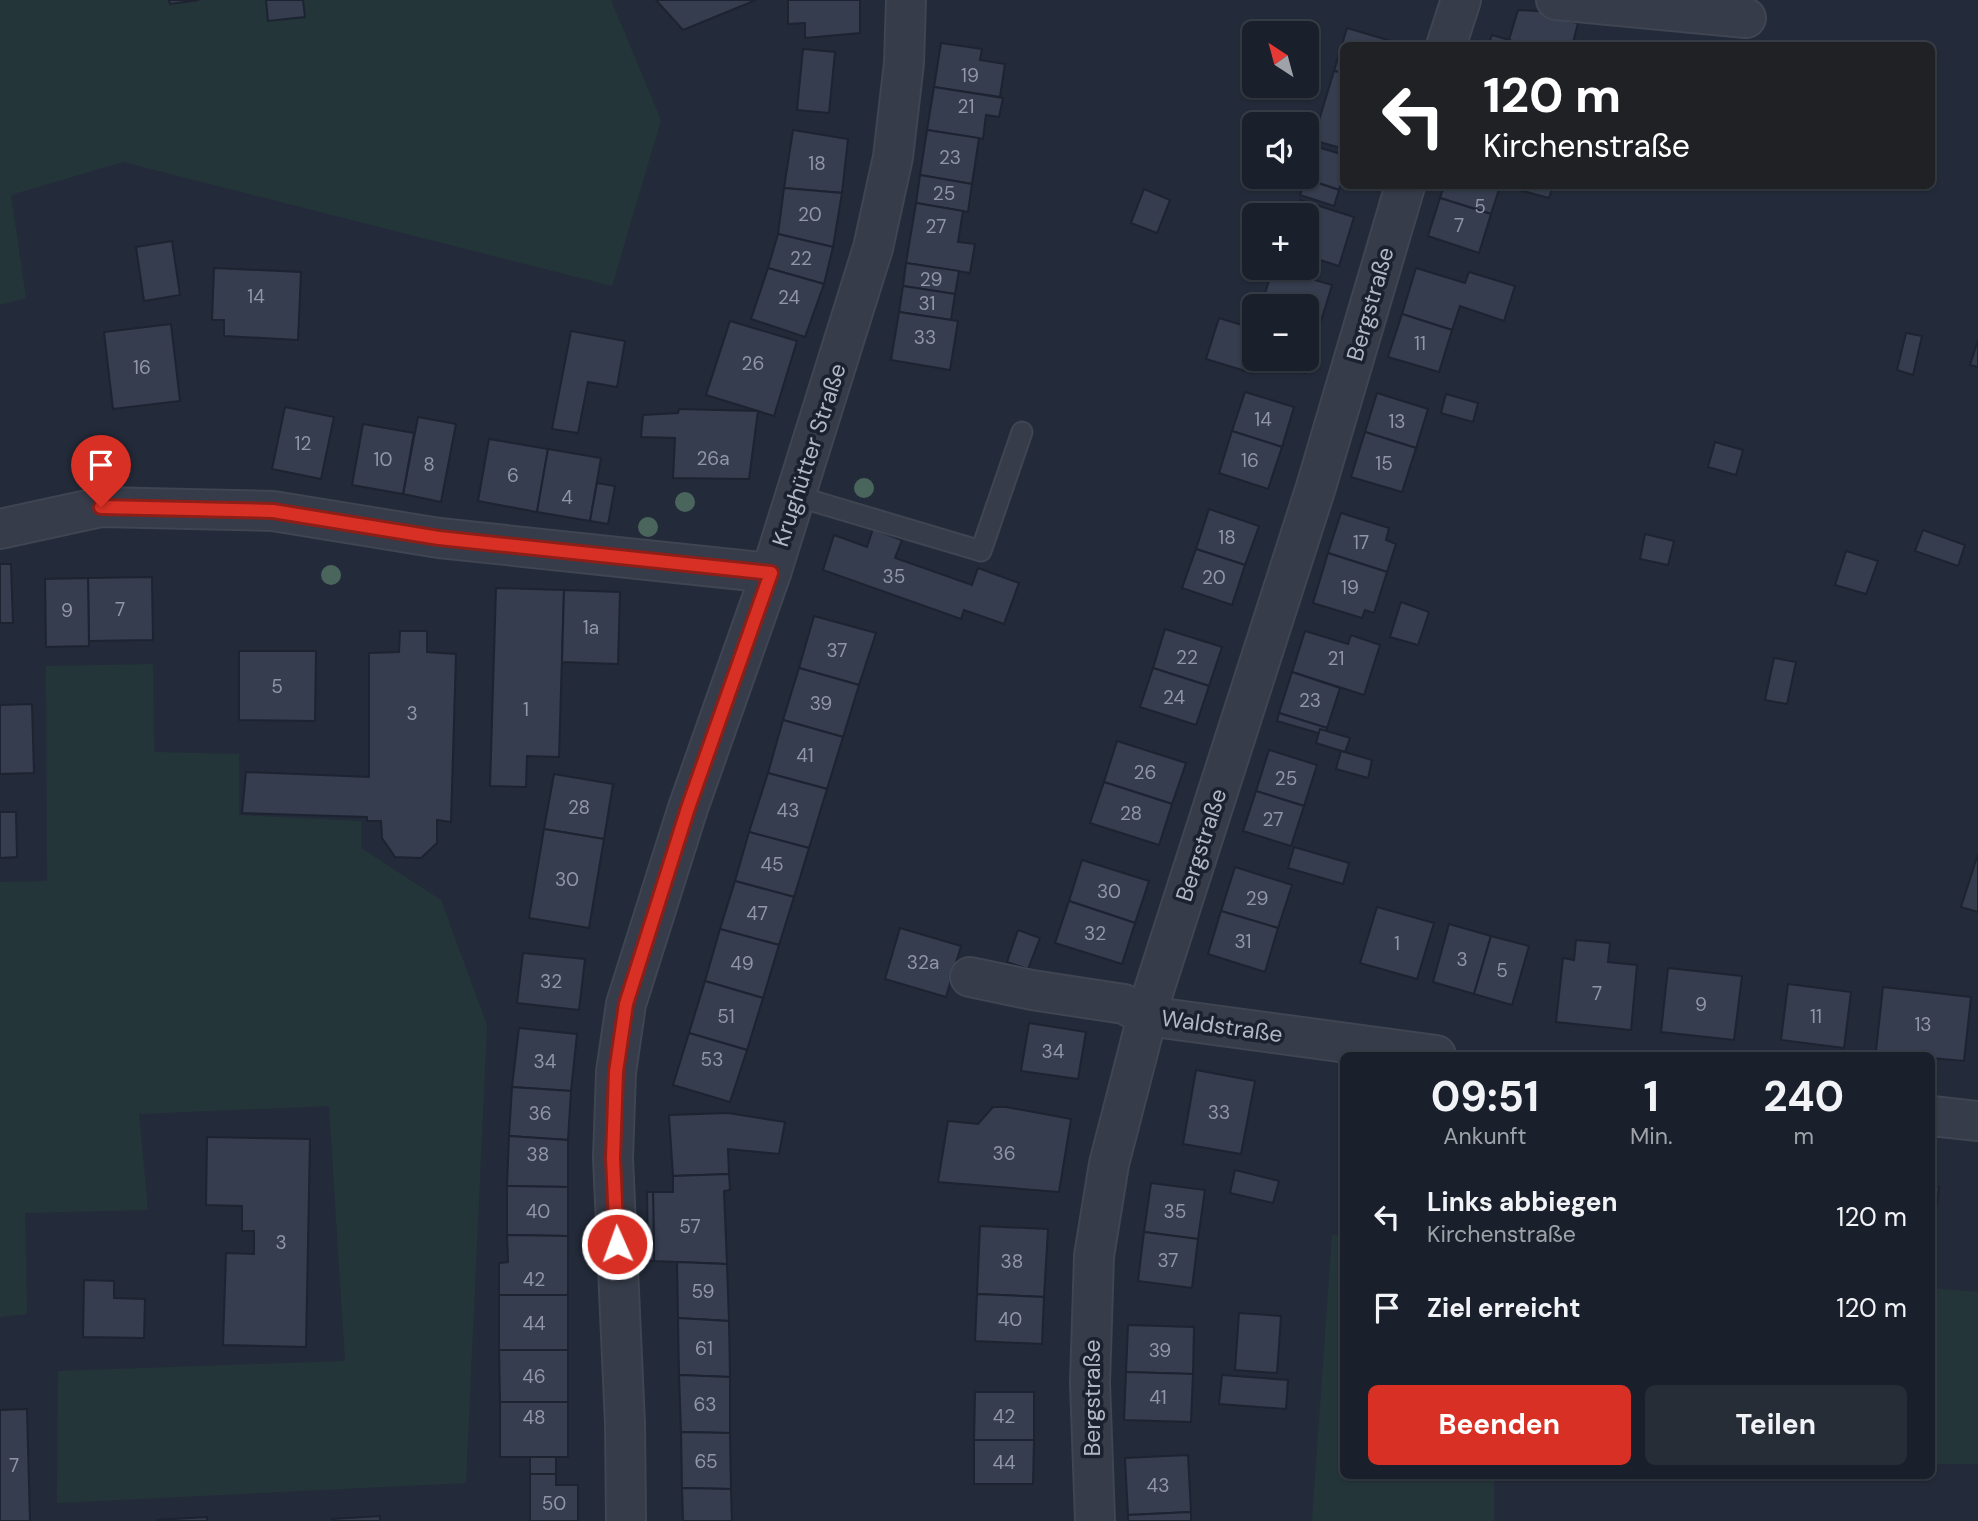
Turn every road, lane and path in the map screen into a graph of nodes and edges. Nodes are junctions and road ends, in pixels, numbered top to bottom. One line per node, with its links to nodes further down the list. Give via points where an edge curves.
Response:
1 (906, 0): 8 (street, Krughütter Straße, via 893,157 873,248)
2 (1556, 0): 4 (street)
3 (1459, 1): 5 (street)
4 (1746, 18)
5 (1447, 42)
6 (1404, 189): 12 (street, Bergstraße, via 1316,487)
7 (1022, 432): 8 (lane, via 981,551)
8 (796, 496): 10 (street, Krughütter Straße)
9 (0, 529): 10 (street, via 101,507 273,511 439,538)
10 (771, 573): 16 (street, Krughütter Straße, via 688,808 626,1004 616,1072 613,1158)
11 (970, 977): 12 (street, Waldstraße, via 1124,1003)
12 (1147, 1016): 13 (street, Waldstraße); 17 (street, Bergstraße, via 1109,1164 1094,1256 1090,1384)
13 (1414, 1052)
14 (1935, 1116): 15 (street)
15 (1978, 1122)
16 (626, 1521)
17 (1095, 1521)

